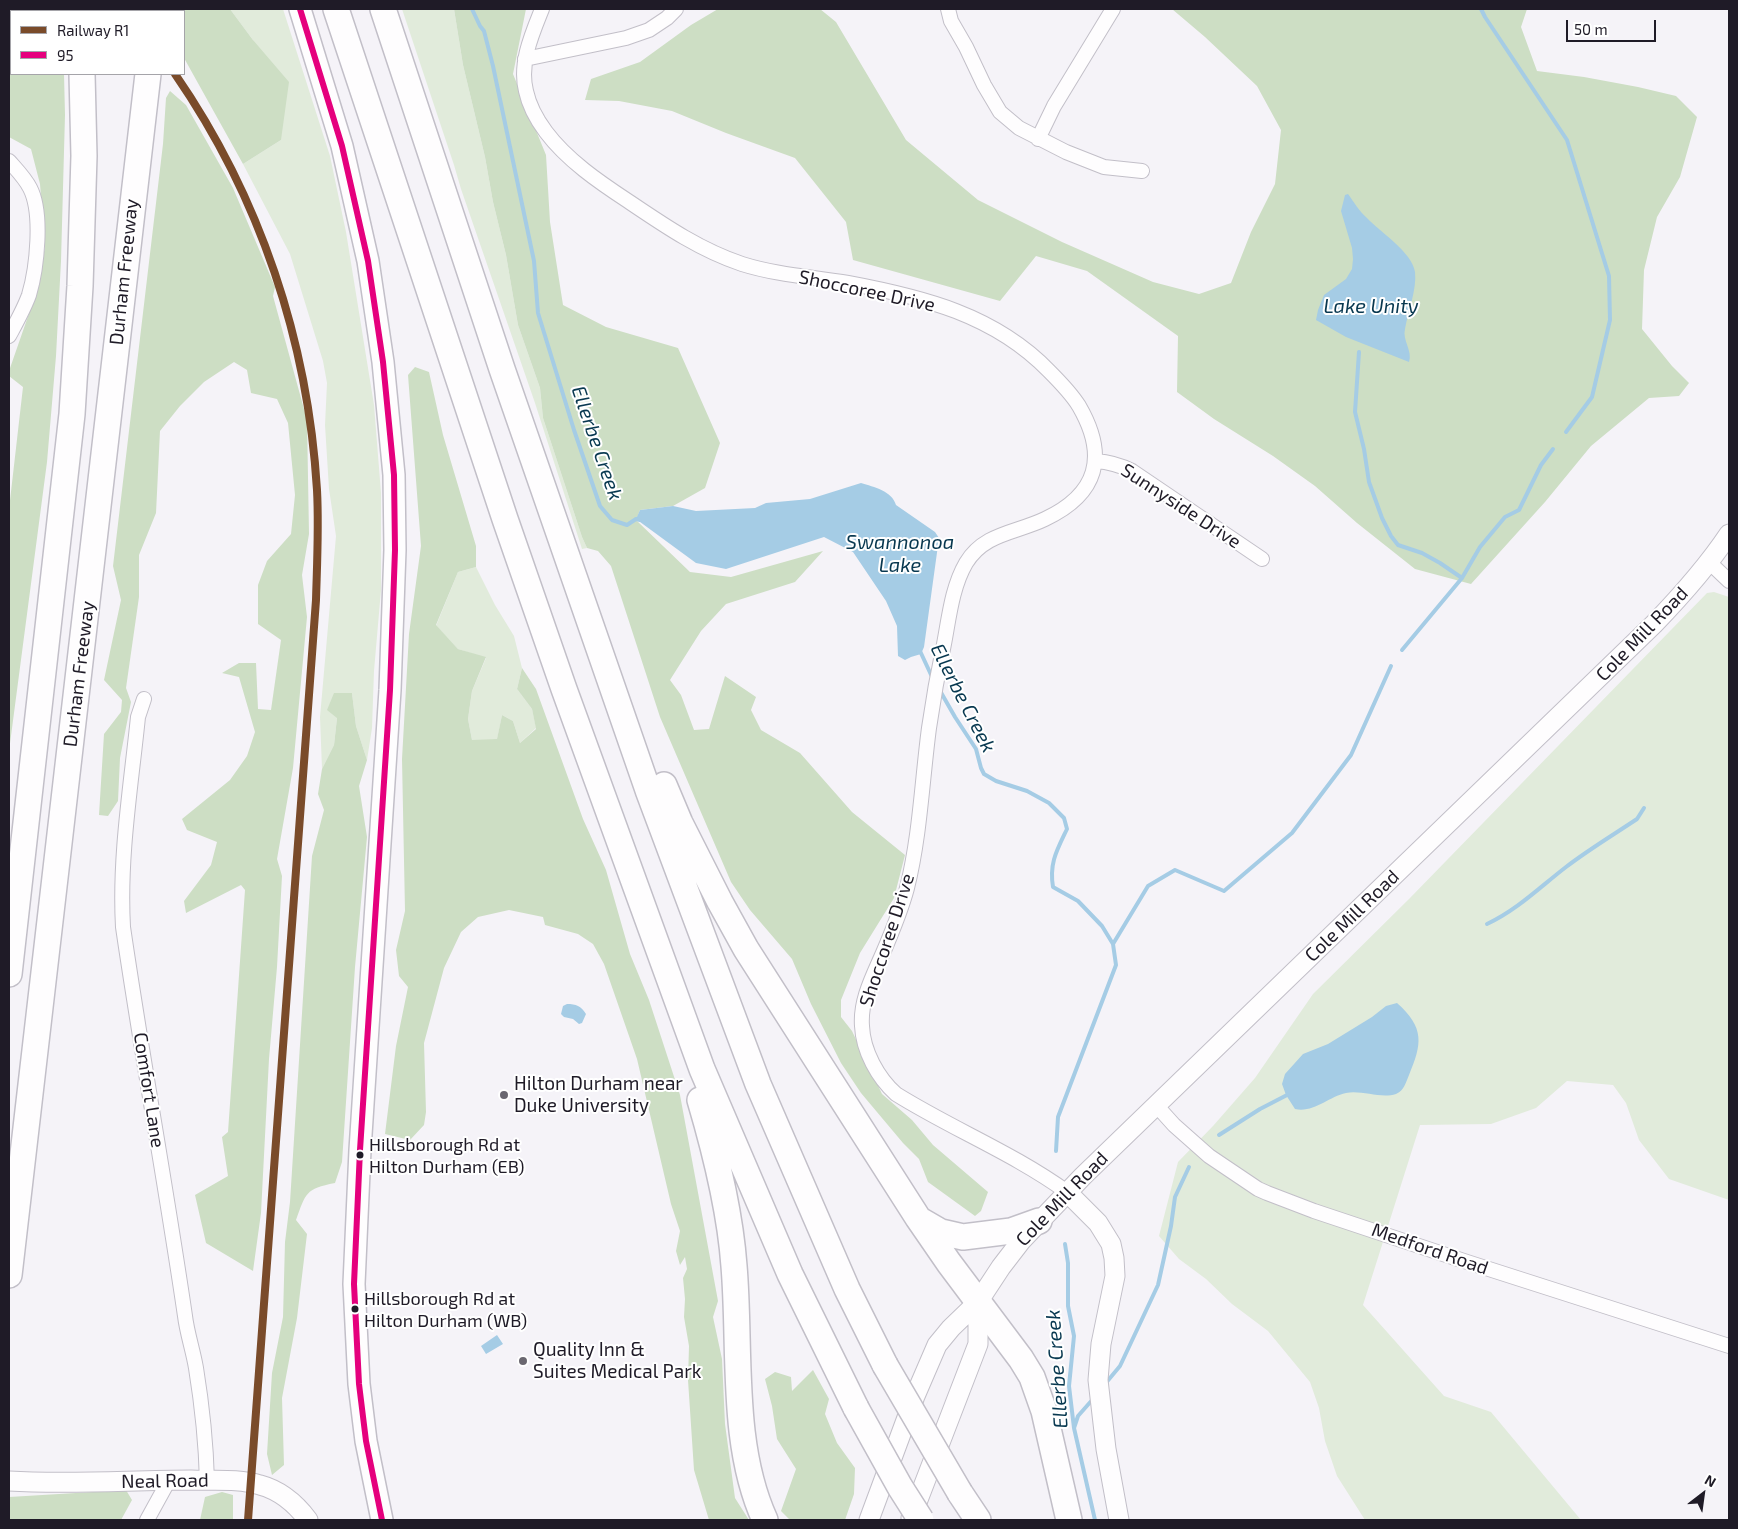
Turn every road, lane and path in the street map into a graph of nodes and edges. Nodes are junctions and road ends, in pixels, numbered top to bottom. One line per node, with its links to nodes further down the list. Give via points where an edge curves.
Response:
1 (300, 9): 36 (main road, via 342,146 368,261 383,362 394,475 390,690 354,1284 359,1384 366,1441)
2 (336, 9): 23 (highway, via 518,557)
3 (384, 9): 21 (highway, via 502,370)
4 (542, 9): 8 (street, Shoccoree Drive)
5 (676, 9): 8 (street, via 649,30 626,38)
6 (948, 9): 11 (street, via 951,21 1000,112)
7 (1112, 9): 11 (street)
8 (525, 59): 15 (street, Shoccoree Drive, via 525,89 540,124 554,142 599,181 675,233 731,260 770,271 913,297 995,328 1030,352 1069,391 1090,430)
9 (82, 75): 22 (highway, Durham Freeway, via 84,166 72,414)
10 (148, 75): 28 (highway, Durham Freeway)
11 (1038, 139): 13 (street, via 1104,167)
12 (9, 161): 14 (street, via 30,188 35,201 37,232 36,262 29,295)
13 (1142, 171)
14 (9, 336)
15 (1096, 461): 17 (street, Sunnyside Drive, via 1119,464 1132,471); 25 (street, Shoccoree Drive, via 1095,469 1078,496 1043,520 995,536 980,545 960,576 929,729 908,882 896,922 864,1002 862,1025 866,1046 881,1077 896,1094 1044,1175)
16 (1727, 543): 18 (street, Cole Mill Road)
17 (1262, 559)
18 (1709, 562): 19 (street); 24 (street, Cole Mill Road, via 1608,670)
19 (1729, 581)
20 (144, 699): 32 (street, Comfort Lane, via 138,716 124,851 123,927 198,1383 205,1430)
21 (617, 704): 26 (highway, via 642,732 680,823 746,949); 41 (highway, bridge, via 758,1084 847,1289 885,1365)
22 (9, 974)
23 (684, 1016): 37 (highway, via 732,1239 744,1442 748,1471); 40 (highway, bridge, via 702,1069 790,1274 856,1408)
24 (1156, 1106): 25 (street, Cole Mill Road); 30 (street, Medford Road, via 1209,1156 1267,1193 1467,1262)
25 (1067, 1192): 27 (street, Cole Mill Road); 43 (street, via 1098,1222 1111,1244 1114,1258 1115,1276 1103,1330 1098,1380)
26 (918, 1218): 27 (highway, via 941,1232 963,1237 1011,1231); 29 (highway)
27 (1039, 1221): 29 (street, Cole Mill Road, via 1011,1253)
28 (9, 1275)
29 (978, 1302): 38 (street, Cole Mill Road, via 937,1344); 39 (street, via 978,1344); 42 (highway, via 1021,1359 1034,1383 1047,1421)
30 (1729, 1346)
31 (169, 1480): 32 (street, Neal Road); 33 (street, Neal Road); 34 (street)
32 (207, 1480): 35 (street, Neal Road, via 262,1485 285,1498)
33 (9, 1481)
34 (147, 1520)
35 (308, 1520)
36 (382, 1520)
37 (765, 1520)
38 (869, 1520)
39 (910, 1520)
40 (921, 1520)
41 (978, 1520)
42 (1069, 1520)
43 (1119, 1520)

